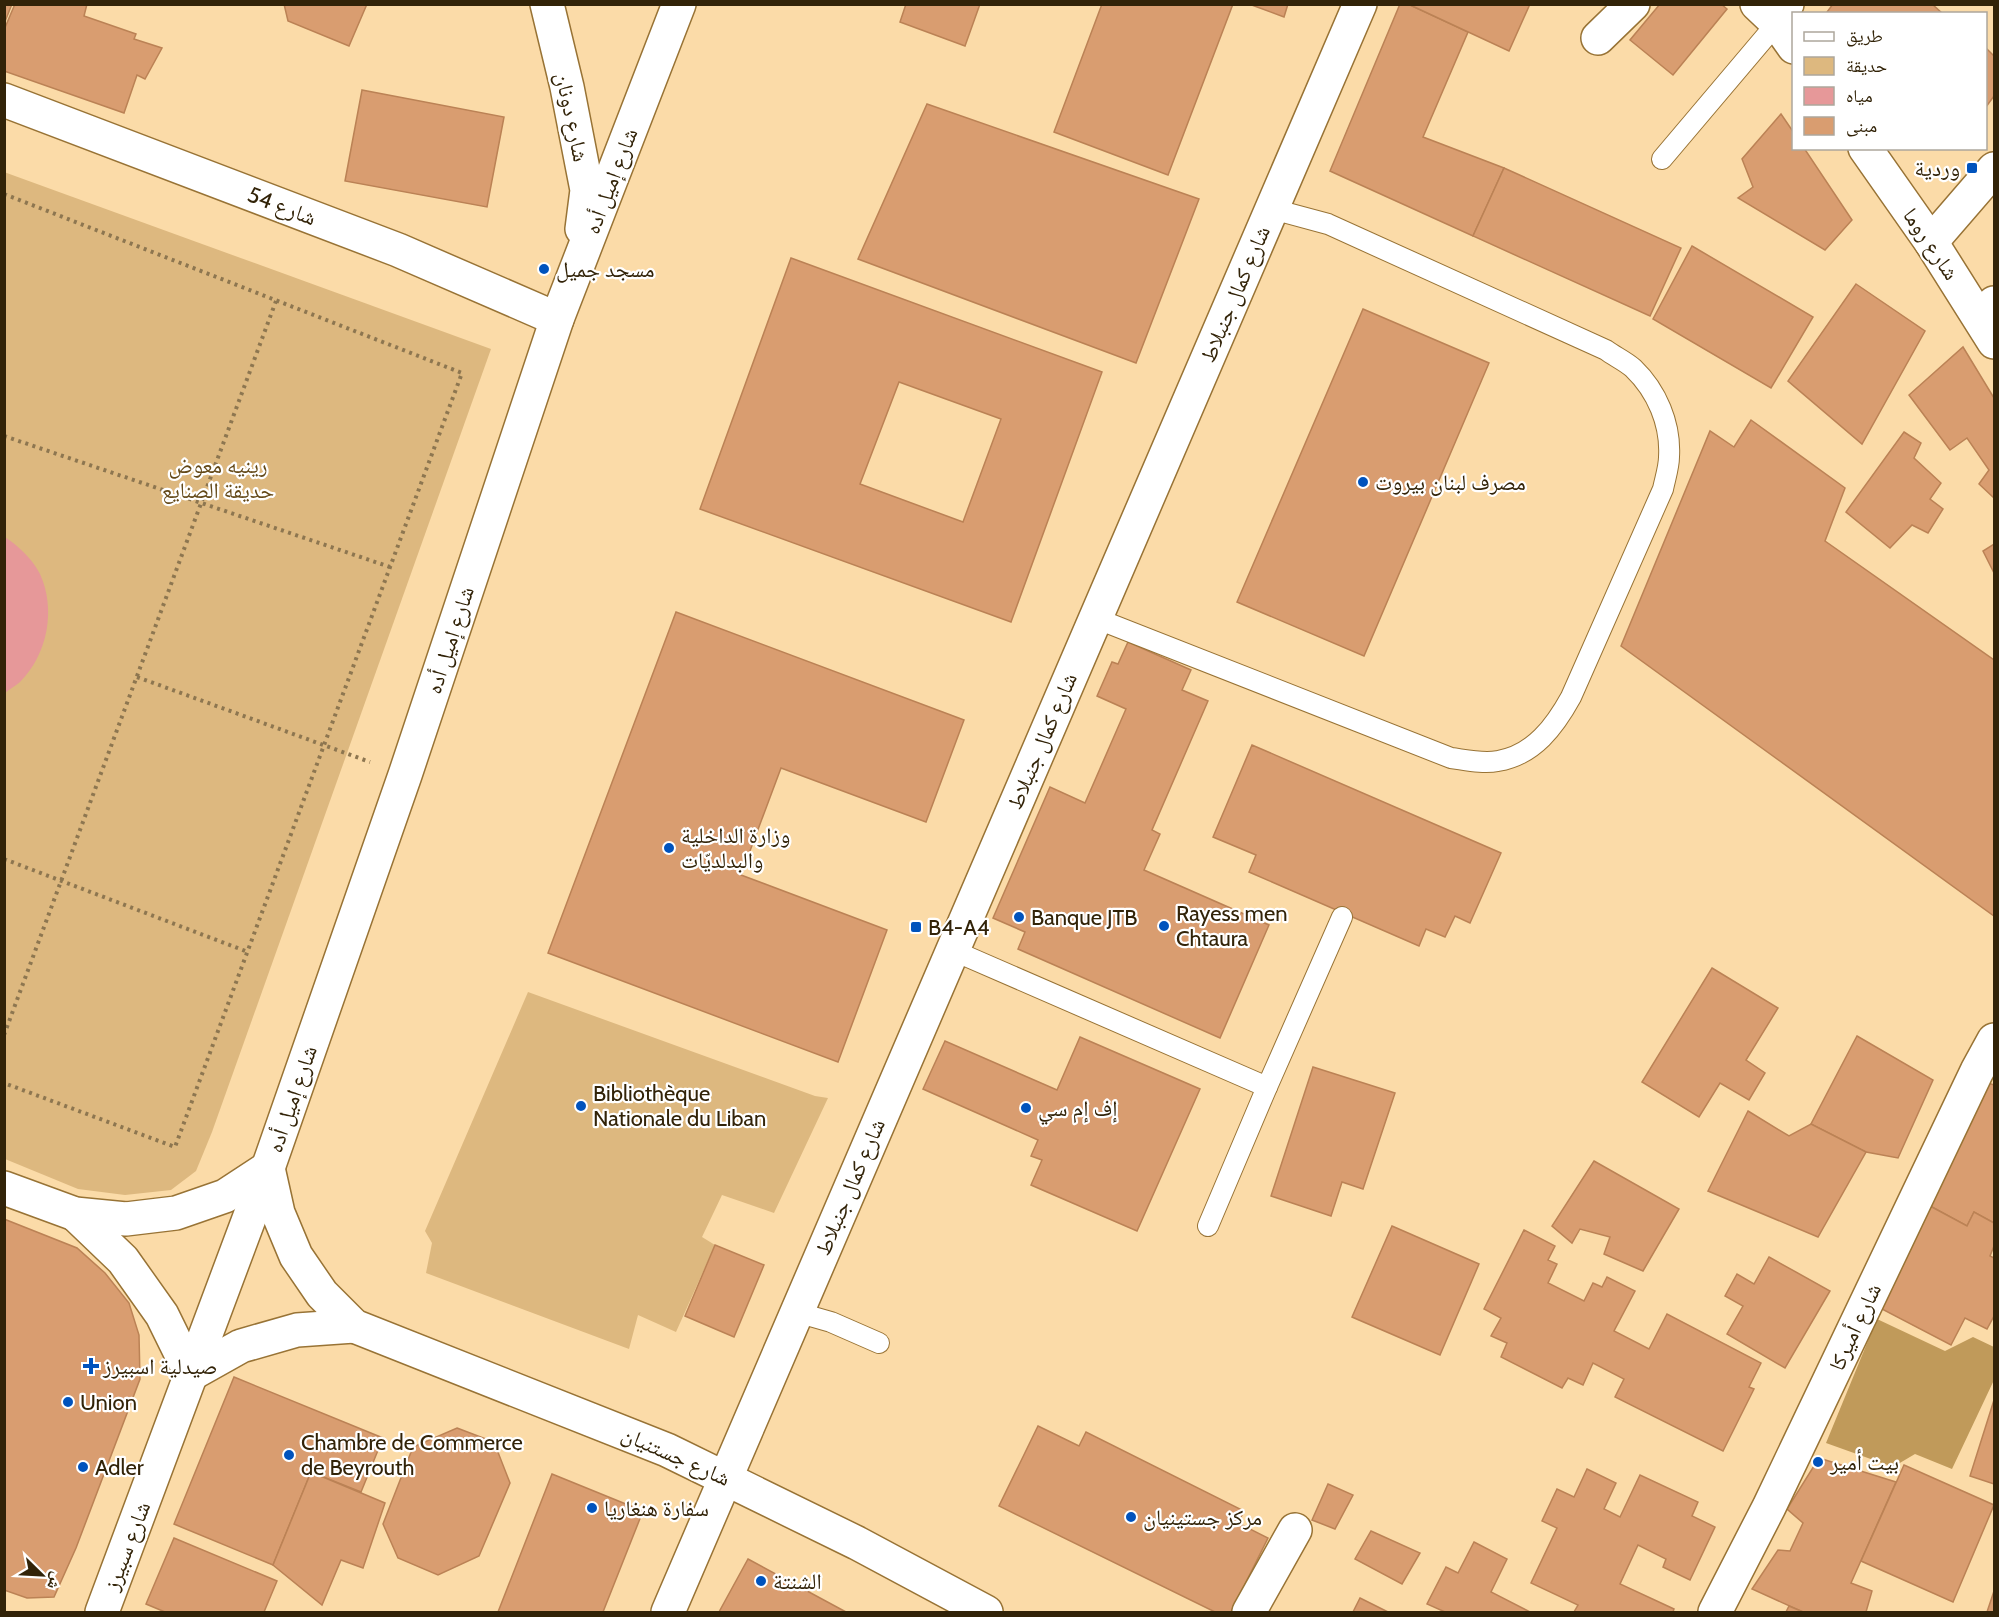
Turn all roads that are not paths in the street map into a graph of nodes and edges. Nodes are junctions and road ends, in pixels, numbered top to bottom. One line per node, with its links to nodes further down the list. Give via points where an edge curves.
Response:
1 (547, 4): 15 (street, شارع دونان, via 587,190)
2 (679, 4): 15 (street, شارع إميل أده)
3 (1360, 4): 13 (street, شارع كمال جنبلاط)
4 (1633, 4): 6 (street)
5 (1779, 20): 9 (lane)
6 (1598, 38)
7 (4, 100): 16 (street, شارع 54, via 398,250)
8 (1866, 150): 11 (street, شارع روما)
9 (1662, 159)
10 (1995, 169): 12 (street)
11 (1898, 196): 12 (street, via 1928,205); 14 (street, شارع روما)
12 (1963, 206): 14 (street)
13 (1272, 209): 18 (street, شارع كمال جنبلاط); 18 (lane, via 1328,224 1606,350 1632,368 1662,409 1669,457 1663,489 1558,720 1534,745 1498,761 1451,758)
14 (1931, 242): 17 (street, شارع روما)
15 (578, 266): 16 (street, شارع إميل أده)
16 (557, 319): 23 (street, شارع إميل أده, via 405,775)
17 (1990, 321)
18 (1095, 618): 20 (street, شارع كمال جنبلاط)
19 (1342, 917): 22 (lane)
20 (952, 950): 22 (lane); 28 (street, شارع كمال جنبلاط)
21 (1995, 1040): 38 (street, شارع أميركا)
22 (1267, 1087): 26 (lane)
23 (268, 1168): 25 (street, via 225,1196 176,1213 126,1219); 27 (street, شارع إميل أده); 29 (street, شارع جستنيان, via 278,1214 296,1256 322,1294)
24 (4, 1188): 25 (street)
25 (75, 1214): 31 (street, via 123,1260 162,1315)
26 (1208, 1226)
27 (228, 1277): 31 (street, شارع سبيرز)
28 (796, 1312): 30 (lane); 32 (street, شارع كمال جنبلاط)
29 (354, 1326): 31 (street, شارع جستنيان, via 297,1330 241,1346); 32 (street, شارع جستنيان, via 667,1450)
30 (879, 1343)
31 (191, 1374): 34 (street, شارع سبيرز)
32 (725, 1477): 35 (street, شارع كمال جنبلاط); 36 (street, شارع جستنيان)
33 (1295, 1530): 37 (street)
34 (102, 1612)
35 (668, 1612)
36 (986, 1612)
37 (1249, 1612)
38 (1715, 1612)

